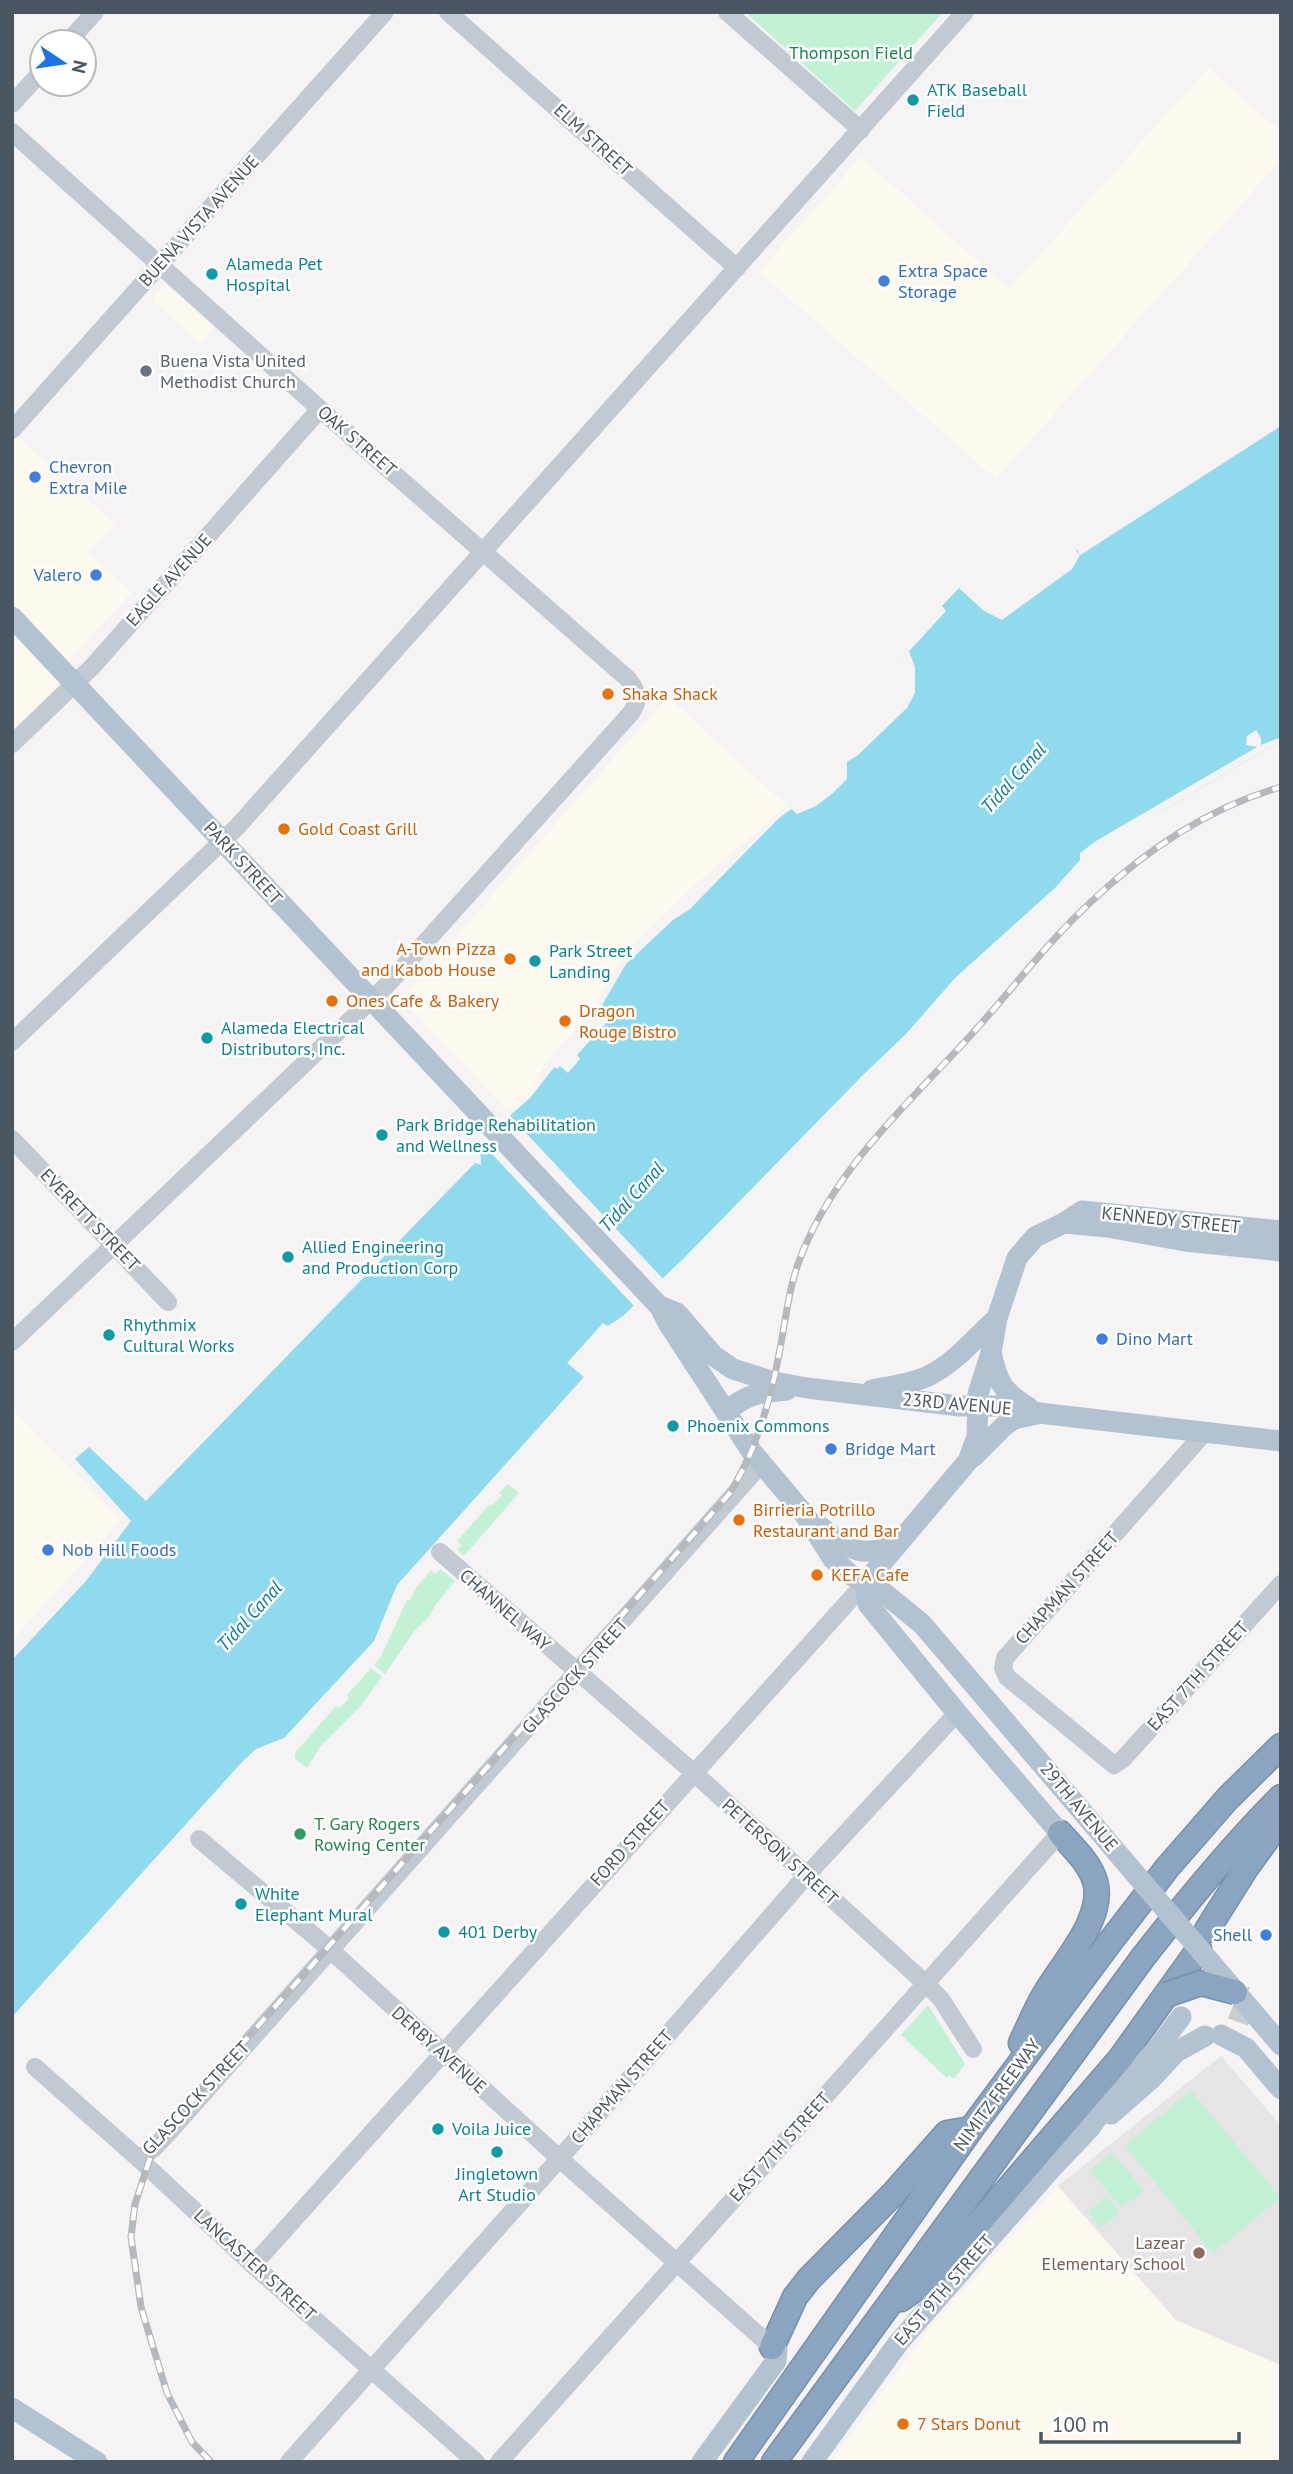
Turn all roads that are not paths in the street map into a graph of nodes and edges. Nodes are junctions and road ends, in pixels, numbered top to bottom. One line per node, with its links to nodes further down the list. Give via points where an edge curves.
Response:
1 (95, 12): 6 (street)
2 (385, 12): 11 (street, BUENA VISTA AVENUE)
3 (448, 12): 12 (street, ELM STREET)
4 (727, 12): 9 (street)
5 (965, 12): 9 (street)
6 (81, 28)
7 (28, 86): 8 (street)
8 (12, 104)
9 (861, 130): 12 (street)
10 (12, 132): 11 (street, OAK STREET)
11 (160, 264): 13 (street, OAK STREET); 14 (street, BUENA VISTA AVENUE)
12 (737, 268): 15 (street)
13 (320, 410): 15 (street, OAK STREET); 17 (street, EAGLE AVENUE)
14 (12, 430)
15 (484, 552): 19 (street); 20 (street, OAK STREET, via 628,679 637,695 635,707)
16 (12, 617): 17 (main road, PARK STREET)
17 (75, 682): 18 (street, EAGLE AVENUE); 19 (main road, PARK STREET)
18 (12, 744)
19 (222, 842): 20 (main road, PARK STREET); 21 (street)
20 (371, 999): 25 (street); 28 (main road, PARK STREET)
21 (12, 1042)
22 (12, 1139): 25 (street, EVERETT STREET)
23 (1065, 1223): 24 (main road, KENNEDY STREET, via 1082,1211); 26 (main road, KENNEDY STREET); 29 (main road, KENNEDY STREET, via 1035,1237 1017,1258)
24 (1281, 1231)
25 (113, 1245): 27 (street, EVERETT STREET); 30 (street)
26 (1281, 1251)
27 (168, 1302)
28 (660, 1307): 32 (main road, 23RD AVENUE, via 677,1313 714,1356 733,1369); 35 (main road, 29TH AVENUE)
29 (997, 1318): 31 (main road, KENNEDY STREET); 33 (main road, KENNEDY STREET, via 931,1375)
30 (12, 1342)
31 (991, 1353): 34 (main road, KENNEDY STREET); 36 (main road, via 1005,1391)
32 (807, 1388): 33 (main road, 23RD AVENUE); 35 (main road, via 750,1395)
33 (857, 1393): 34 (main road, 23RD AVENUE)
34 (977, 1406): 36 (main road, 23RD AVENUE); 39 (main road, FORD STREET, via 977,1437)
35 (726, 1412): 40 (main road, 29TH AVENUE)
36 (1039, 1413): 37 (main road, 23RD AVENUE); 39 (main road, via 1014,1419)
37 (1206, 1431): 38 (main road, 23RD AVENUE); 49 (street, CHAPMAN STREET, via 1005,1658 1007,1677)
38 (1281, 1441)
39 (968, 1461): 42 (main road, FORD STREET)
40 (762, 1463): 41 (main road, 29TH AVENUE); 46 (street, GLASCOCK STREET, via 723,1497)
41 (805, 1515): 42 (main road, via 859,1552); 44 (main road, 29TH AVENUE, via 833,1559)
42 (897, 1544): 44 (main road, FORD STREET)
43 (440, 1552): 46 (street, CHANNEL WAY)
44 (865, 1583): 47 (main road, 29TH AVENUE, via 868,1604); 50 (street, FORD STREET); 56 (main road, 29TH AVENUE, bridge, via 922,1624 1068,1795)
45 (1281, 1584): 49 (street, EAST 7TH STREET)
46 (574, 1670): 50 (street, PETERSON STREET); 57 (street, GLASCOCK STREET)
47 (957, 1713): 53 (main road, 29TH AVENUE); 55 (street, CHAPMAN STREET)
48 (1281, 1746): 67 (highway, NIMITZ FREEWAY, via 1167,1868)
49 (1114, 1765)
50 (693, 1772): 55 (street, PETERSON STREET); 64 (street, FORD STREET)
51 (1281, 1797): 74 (highway, NIMITZ FREEWAY, via 1194,1892 1144,1956)
52 (1281, 1820): 56 (highway)
53 (1060, 1833): 58 (street, EAST 7TH STREET); 67 (highway, via 1087,1863 1096,1883 1091,1919 1045,1993)
54 (203, 1842): 57 (street, DERBY AVENUE)
55 (806, 1876): 58 (street, PETERSON STREET); 70 (street, CHAPMAN STREET)
56 (1203, 1940): 59 (main road, 29TH AVENUE, bridge); 60 (highway)
57 (328, 1948): 64 (street, DERBY AVENUE); 71 (street, GLASCOCK STREET)
58 (926, 1984): 63 (street, PETERSON STREET); 72 (street, EAST 7TH STREET)
59 (1235, 1992): 60 (highway, bridge, via 1201,1983); 62 (main road, 29TH AVENUE, bridge)
60 (1176, 2008): 61 (main road, via 1187,2026); 69 (main road, EAST 9TH STREET, via 1162,2043); 74 (highway, via 1120,2059 933,2276)
61 (1221, 2031): 66 (main road, via 1246,2048); 69 (main road, EAST 9TH STREET, via 1176,2052 1152,2080)
62 (1281, 2045)
63 (974, 2049)
64 (443, 2054): 70 (street, DERBY AVENUE); 73 (street, FORD STREET)
65 (35, 2067): 71 (street, LANCASTER STREET)
66 (1281, 2090)
67 (994, 2097): 68 (highway, NIMITZ FREEWAY)
68 (971, 2129): 75 (highway, via 947,2133 809,2279 795,2297); 83 (highway, NIMITZ FREEWAY)
69 (1089, 2129): 85 (main road, EAST 9TH STREET, via 899,2342)
70 (560, 2158): 72 (street, DERBY AVENUE); 76 (street, CHAPMAN STREET)
71 (139, 2159): 73 (street, LANCASTER STREET)
72 (676, 2263): 75 (street, DERBY AVENUE); 81 (street, EAST 7TH STREET)
73 (253, 2265): 76 (street, LANCASTER STREET)
74 (884, 2311): 84 (highway, NIMITZ FREEWAY)
75 (772, 2347): 82 (main road, via 777,2351 776,2361)
76 (372, 2370): 79 (street, CHAPMAN STREET); 80 (street, LANCASTER STREET)
77 (12, 2408): 78 (main road)
78 (97, 2462)
79 (289, 2462)
80 (476, 2462)
81 (499, 2462)
82 (702, 2462)
83 (736, 2462)
84 (774, 2462)
85 (811, 2462)

